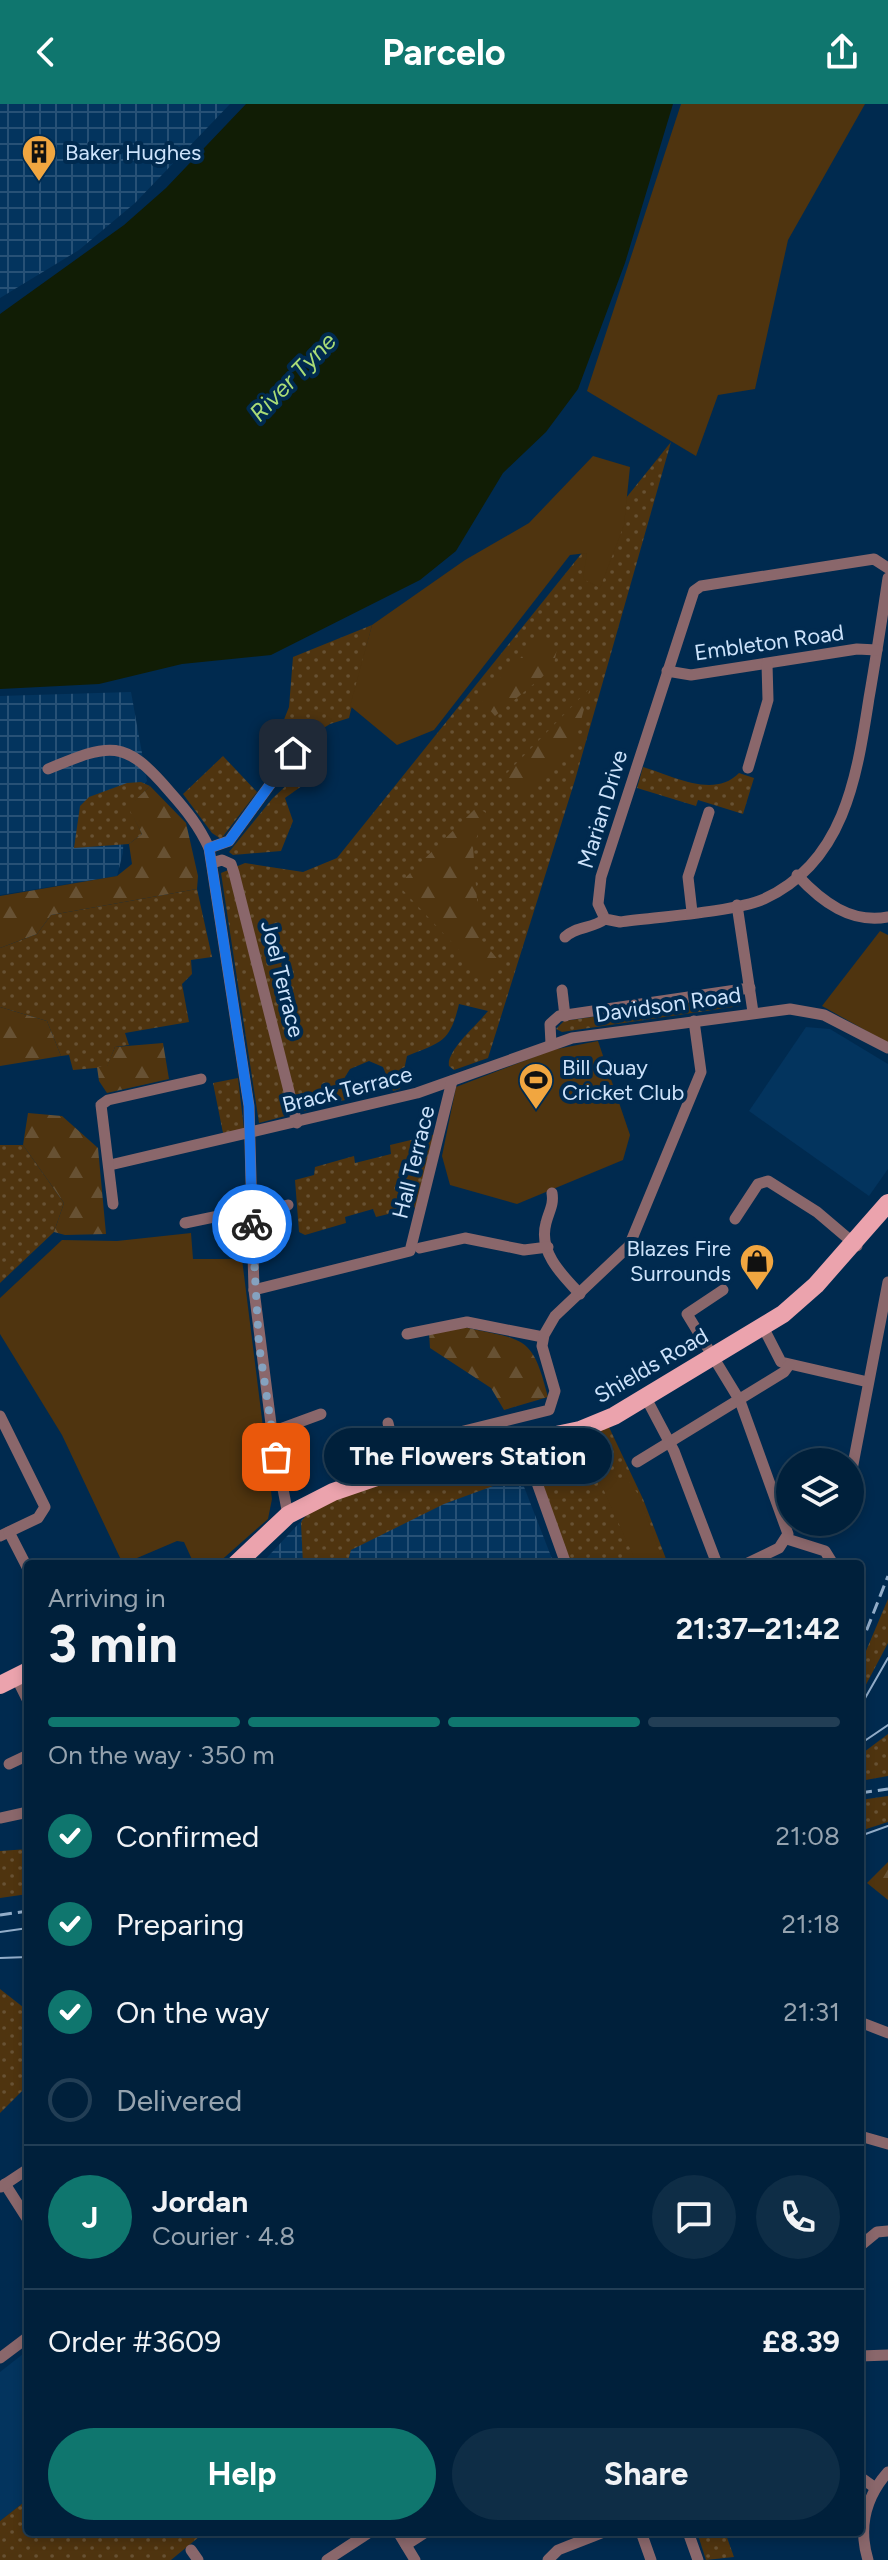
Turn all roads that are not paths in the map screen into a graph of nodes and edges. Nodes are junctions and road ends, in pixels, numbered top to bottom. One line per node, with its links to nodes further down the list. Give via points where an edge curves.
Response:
1 (888, 568): 5 (street, Marian Drive, via 874,559 698,588 689,598)
2 (888, 578): 3 (street)
3 (877, 650): 4 (street, Embleton Road); 12 (street, via 853,790 831,836)
4 (767, 664): 5 (street, Embleton Road, via 691,675); 7 (street, via 768,700)
5 (667, 671): 16 (street, Marian Drive, via 600,884 598,904)
6 (293, 753): 10 (street, via 229,841)
7 (748, 768)
8 (48, 769): 10 (street, via 106,750 136,756 196,823)
9 (709, 812): 14 (street, via 688,877)
10 (209, 848): 11 (street)
11 (212, 863): 27 (street, Joel Terrace, via 231,864 234,873); 28 (street)
12 (797, 875): 13 (street, via 763,899); 15 (street, via 816,895 853,916)
13 (737, 905): 14 (street); 18 (street)
14 (692, 912): 16 (street, via 620,922)
15 (888, 917)
16 (605, 919): 17 (street)
17 (565, 937)
18 (750, 988): 20 (street); 21 (street)
19 (562, 990): 21 (street)
20 (753, 1012): 22 (street, Davidson Road); 24 (street, Davidson Road, via 801,1009 836,1020)
21 (565, 1016): 23 (street, via 550,1024)
22 (694, 1021): 23 (street, Davidson Road); 44 (street, via 701,1072 629,1246)
23 (551, 1044): 26 (street, Davidson Road)
24 (888, 1048)
25 (201, 1079): 29 (street, via 101,1105)
26 (452, 1081): 27 (street, Brack Terrace); 40 (street, Hall Terrace)
27 (297, 1123): 28 (street, Brack Terrace)
28 (250, 1134): 29 (street, Brack Terrace); 34 (street)
29 (110, 1165): 32 (street)
30 (552, 1193): 39 (street, via 545,1228)
31 (888, 1203): 36 (main road, Shields Road)
32 (113, 1204)
33 (288, 1205): 34 (street)
34 (252, 1211): 37 (street); 42 (street)
35 (735, 1219): 38 (street, via 758,1184 768,1181 817,1212)
36 (882, 1222): 38 (main road, Shields Road)
37 (185, 1223)
38 (856, 1246): 46 (main road, Shields Road)
39 (548, 1247): 40 (street, via 524,1250 465,1238); 44 (street, via 554,1266)
40 (415, 1250): 42 (street)
41 (888, 1282): 50 (street)
42 (254, 1290): 56 (street)
43 (723, 1290): 48 (street, via 687,1314)
44 (580, 1294): 47 (street, via 555,1316)
45 (416, 1317): 47 (street, via 413,1333 467,1322)
46 (763, 1327): 48 (main road, Shields Road); 49 (street, via 781,1362)
47 (543, 1337): 60 (street, via 555,1391 549,1410)
48 (713, 1358): 51 (main road, Shields Road); 52 (street)
49 (789, 1365): 50 (street); 52 (street)
50 (868, 1382): 59 (street)
51 (646, 1398): 57 (main road, Shields Road, via 588,1427); 58 (street)
52 (740, 1401): 58 (street); 65 (street)
53 (321, 1414): 56 (street)
54 (0, 1416): 64 (street, via 45,1507 38,1518)
55 (388, 1423): 60 (street)
56 (272, 1432): 63 (street)
57 (522, 1441): 63 (main road, Shields Road, via 406,1467 333,1492); 68 (street)
58 (670, 1443): 62 (street); 69 (street)
59 (856, 1448)
60 (394, 1449): 61 (street)
61 (375, 1453)
62 (637, 1462)
63 (288, 1515): 67 (main road, Shields Road)
64 (4, 1534): 73 (street)
65 (787, 1539): 66 (street); 72 (street, via 825,1551)
66 (775, 1550): 70 (street); 71 (street)
67 (240, 1560)
68 (565, 1560)
69 (715, 1560)
70 (754, 1560)
71 (779, 1560)
72 (831, 1560)
73 (24, 1563)
74 (24, 1757): 75 (street)
75 (9, 1764)
76 (24, 1813): 77 (street)
77 (0, 1818)
78 (864, 2024): 79 (street)
79 (888, 2033)
80 (864, 2137): 81 (street)
81 (888, 2144)
82 (24, 2172): 83 (street)
83 (3, 2186): 84 (street)
84 (24, 2215)
85 (888, 2231): 86 (street)
86 (864, 2243)
87 (24, 2340): 90 (street)
88 (888, 2355): 89 (street)
89 (864, 2356)
90 (0, 2358)
91 (888, 2472): 93 (street)
92 (864, 2480): 93 (street)
93 (874, 2487): 94 (street)
94 (864, 2521)
95 (364, 2536): 103 (street)
96 (400, 2536): 102 (street)
97 (420, 2536): 102 (street)
98 (594, 2536): 105 (street, via 558,2550)
99 (642, 2536): 106 (street)
100 (689, 2536): 107 (street)
101 (863, 2536): 108 (street)
102 (406, 2545): 104 (street)
103 (327, 2560)
104 (415, 2560)
105 (548, 2560)
106 (651, 2560)
107 (698, 2560)
108 (868, 2560)

